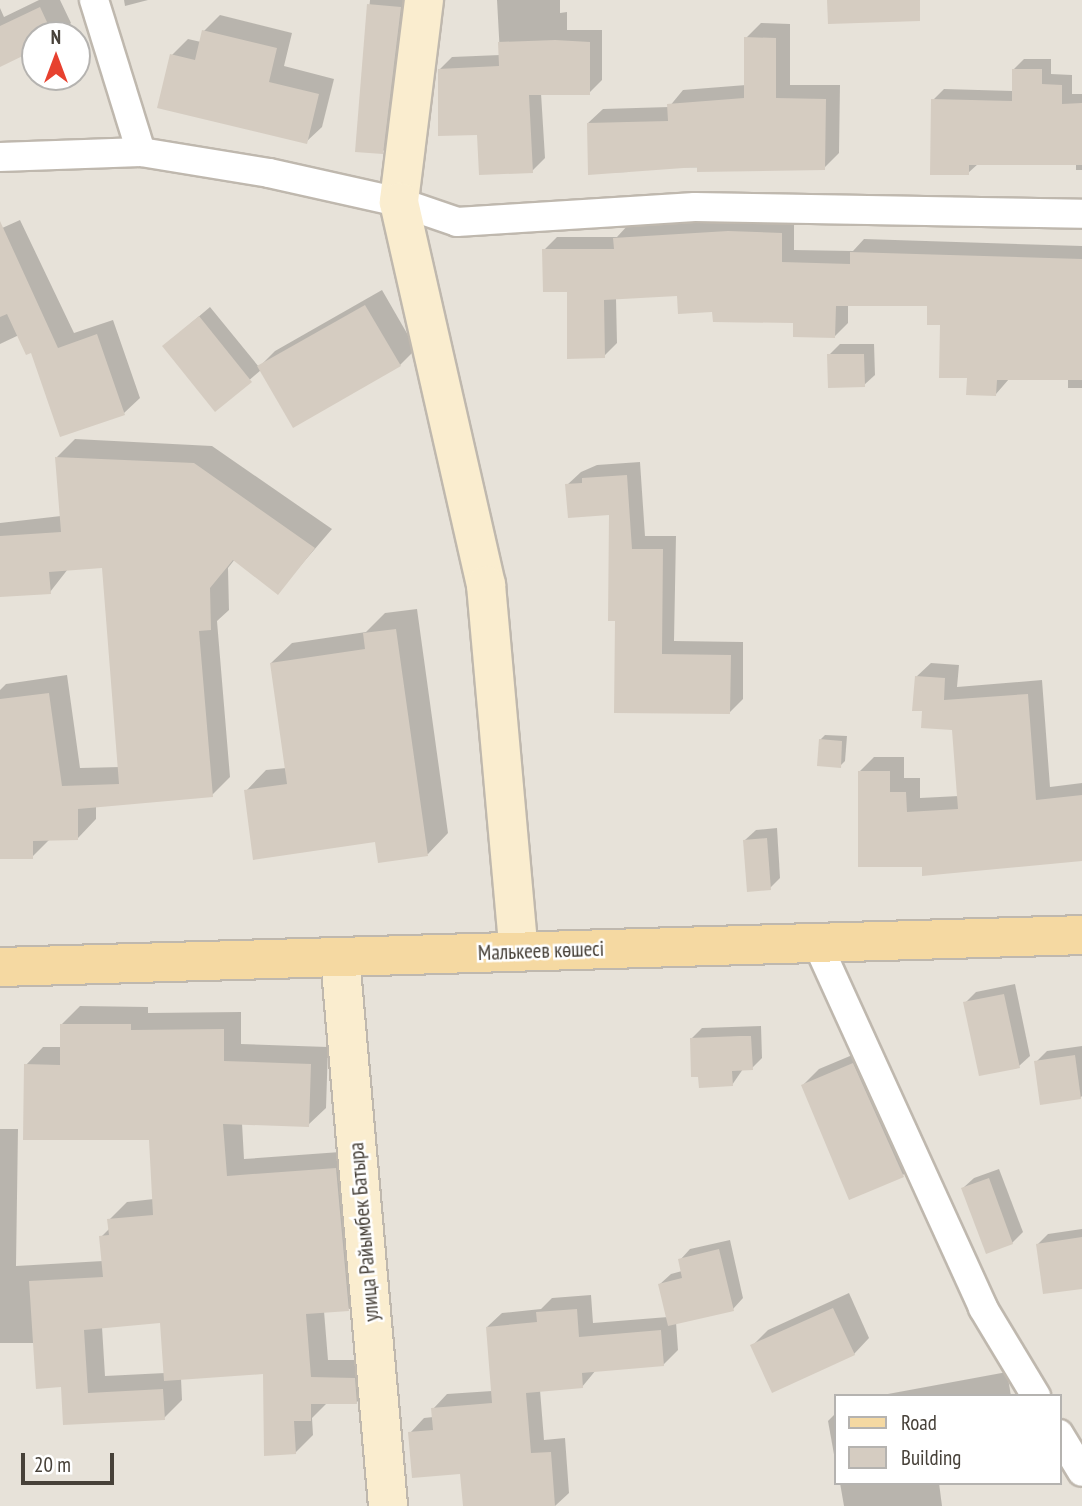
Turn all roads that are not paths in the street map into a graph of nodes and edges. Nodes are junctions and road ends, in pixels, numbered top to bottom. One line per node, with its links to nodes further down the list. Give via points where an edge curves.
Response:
1 (94, 0): 3 (street)
2 (424, 0): 5 (street)
3 (141, 152): 4 (street); 5 (street, via 269,173)
4 (0, 157)
5 (400, 202): 6 (street, via 457,222 695,207); 9 (street, via 486,586)
6 (1082, 214)
7 (1082, 935): 8 (main road, Малькеев көшесі)
8 (817, 943): 9 (main road, Малькеев көшесі); 12 (street, via 983,1308)
9 (519, 952): 10 (main road, Малькеев көшесі)
10 (340, 958): 11 (main road, Малькеев көшесі); 15 (street, улица Райымбек Батыра)
11 (0, 967)
12 (1035, 1394)
13 (1061, 1437): 14 (street)
14 (1082, 1472)
15 (388, 1506)

